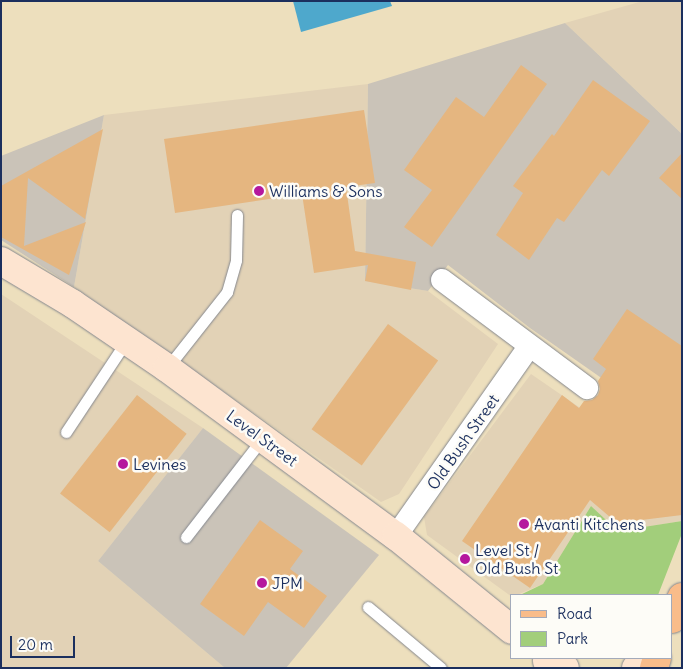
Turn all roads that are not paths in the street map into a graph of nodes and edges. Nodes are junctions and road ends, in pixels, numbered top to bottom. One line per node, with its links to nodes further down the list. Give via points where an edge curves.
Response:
1 (237, 215): 6 (lane, via 236,260 227,292)
2 (1, 261): 4 (street, Level Street)
3 (442, 280): 5 (street)
4 (127, 340): 6 (street, Level Street); 8 (lane)
5 (529, 347): 7 (street); 10 (street, Old Bush Street)
6 (167, 368): 9 (street, Level Street)
7 (587, 388)
8 (66, 432)
9 (262, 439): 10 (street, Level Street); 11 (lane)
10 (396, 536): 15 (street, Level Street)
11 (186, 538)
12 (682, 597): 14 (main road)
13 (368, 608): 17 (lane)
14 (673, 617)
15 (510, 628)
16 (650, 659): 18 (street)
17 (441, 668)
18 (636, 668)

